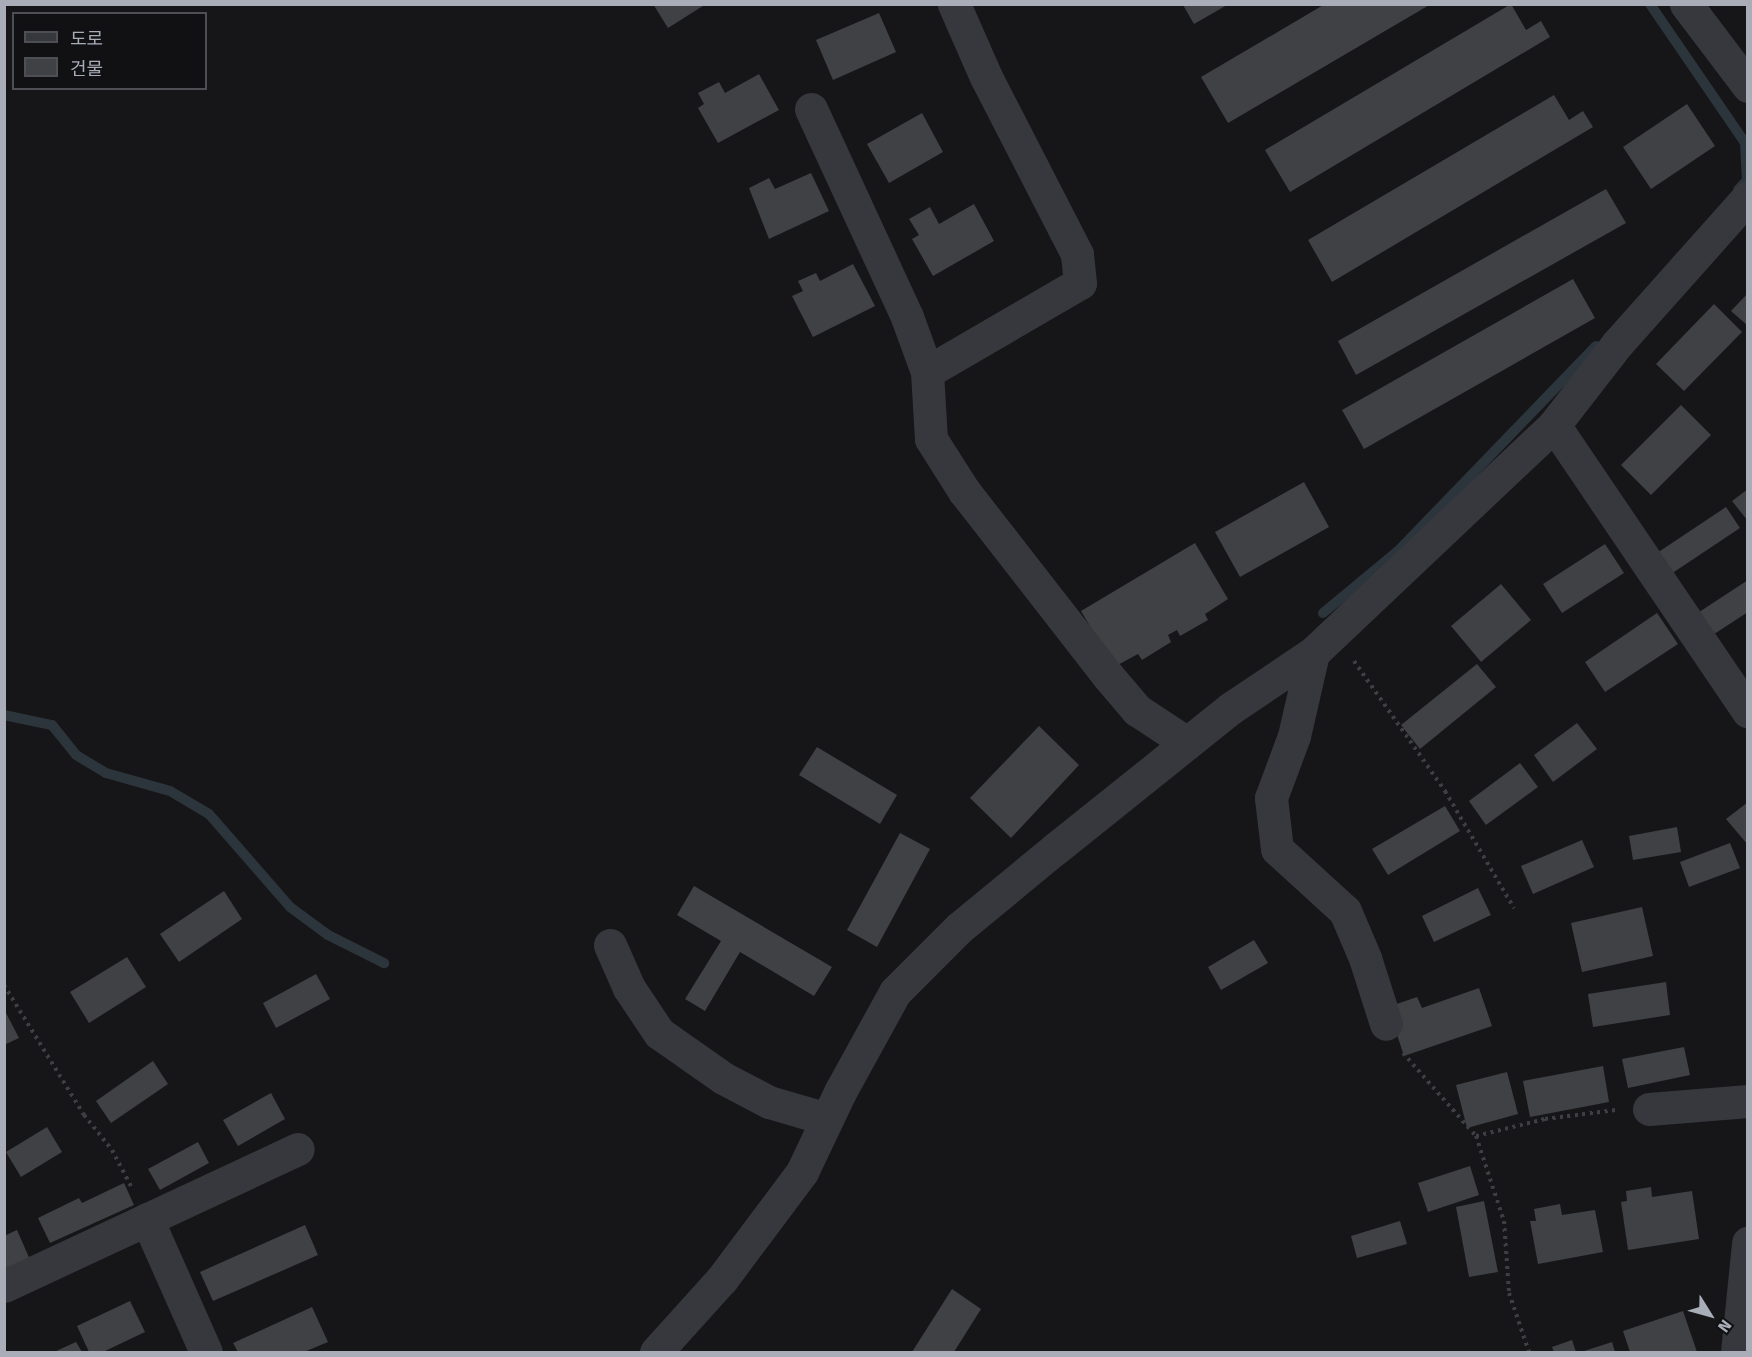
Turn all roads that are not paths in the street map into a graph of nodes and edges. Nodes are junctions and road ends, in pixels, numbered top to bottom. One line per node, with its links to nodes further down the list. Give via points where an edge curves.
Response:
1 (954, 4): 6 (street, via 986,77 1077,254 1080,283)
2 (1686, 4): 3 (street)
3 (1748, 86)
4 (811, 109): 6 (street, via 907,317)
5 (1748, 197): 7 (street, via 1617,344)
6 (927, 372): 10 (street, via 931,439 964,491 1137,710)
7 (1554, 425): 8 (street); 9 (street)
8 (1323, 643): 10 (street); 12 (street, via 1271,798 1277,849 1345,911)
9 (1748, 712)
10 (1186, 743): 15 (street, via 959,928 895,992)
11 (610, 945): 15 (street, via 629,988 659,1033 723,1078 769,1102)
12 (1386, 1024)
13 (1748, 1101): 14 (street)
14 (1649, 1108)
15 (827, 1119): 21 (street, via 802,1172 722,1279)
16 (298, 1149): 17 (street)
17 (147, 1219): 19 (street); 20 (street)
18 (1748, 1243): 22 (street)
19 (4, 1286)
20 (206, 1353)
21 (656, 1353)
22 (1737, 1353)

